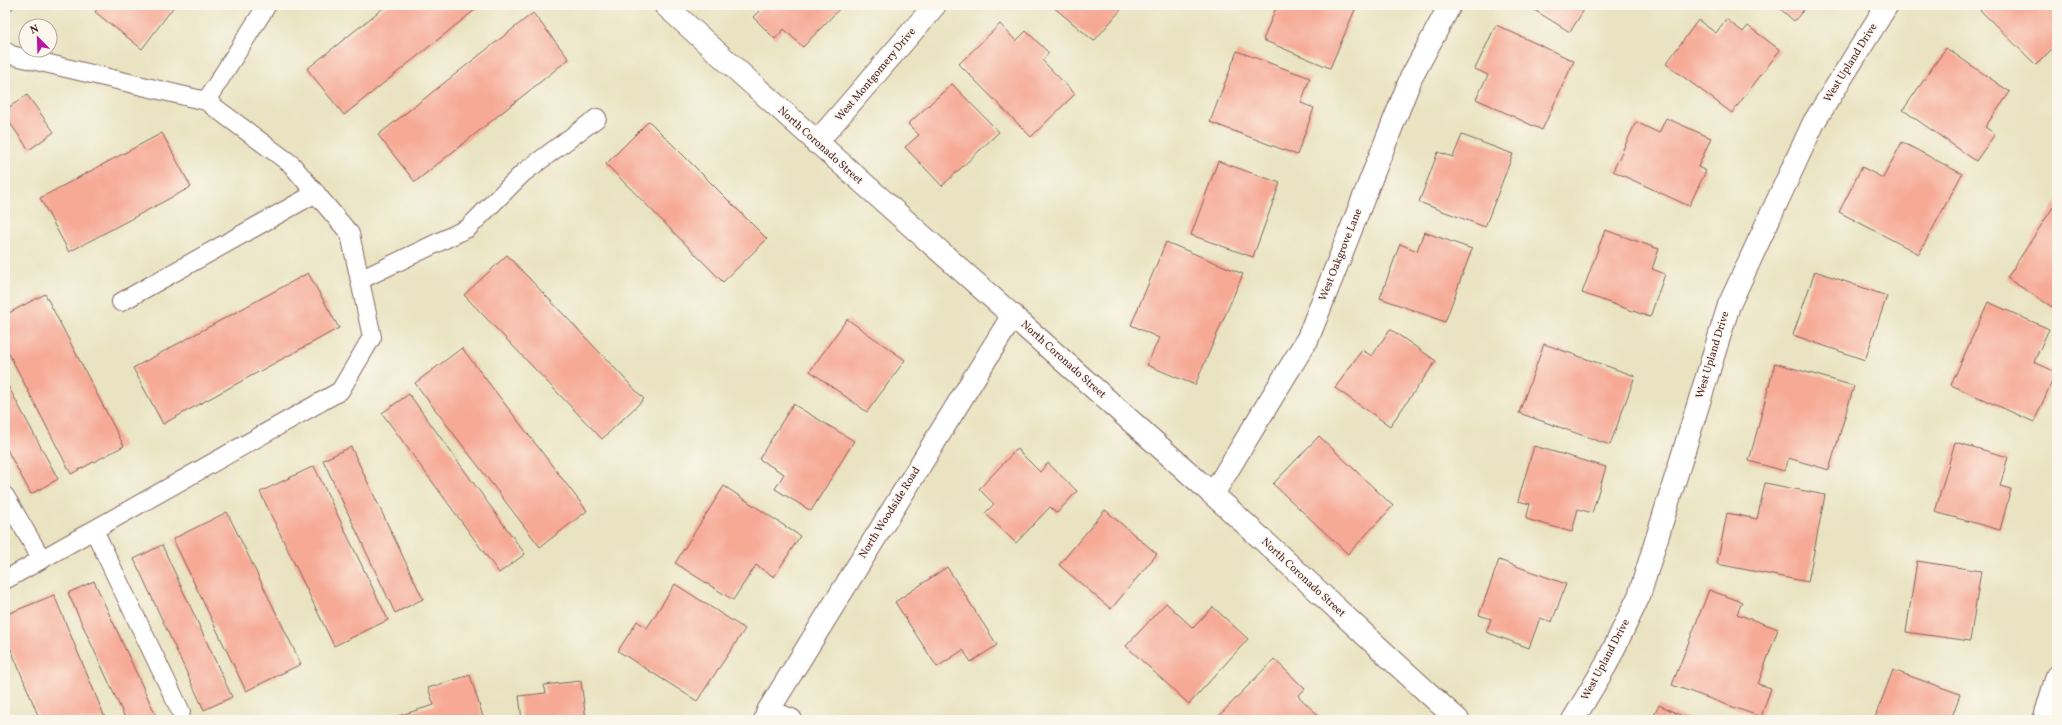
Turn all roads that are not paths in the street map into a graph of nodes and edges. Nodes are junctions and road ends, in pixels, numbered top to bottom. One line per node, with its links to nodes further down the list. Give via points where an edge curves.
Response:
1 (267, 5): 7 (lane)
2 (665, 5): 9 (street, North Coronado Street)
3 (935, 5): 9 (street, West Montgomery Drive)
4 (1450, 5): 14 (street, West Oakgrove Lane, via 1411,78 1308,338)
5 (1888, 5): 24 (street, West Upland Drive, via 1814,122 1728,305 1639,596 1606,665)
6 (5, 51): 7 (lane)
7 (206, 100): 10 (lane, via 291,164)
8 (597, 118): 11 (lane, via 523,173 468,228)
9 (816, 144): 13 (street, North Coronado Street)
10 (316, 193): 11 (lane, via 350,234); 12 (lane)
11 (360, 280): 16 (lane, via 372,337 340,391)
12 (121, 302)
13 (1013, 315): 14 (street, North Coronado Street); 21 (street, North Woodside Road)
14 (1213, 494): 23 (street, North Coronado Street)
15 (5, 496): 17 (lane)
16 (94, 530): 17 (lane); 20 (lane)
17 (41, 558): 18 (lane)
18 (5, 580)
19 (2057, 676): 25 (street)
20 (181, 712)
21 (766, 716): 22 (street, North Woodside Road)
22 (791, 720)
23 (1458, 720)
24 (1573, 720)
25 (2044, 720)

